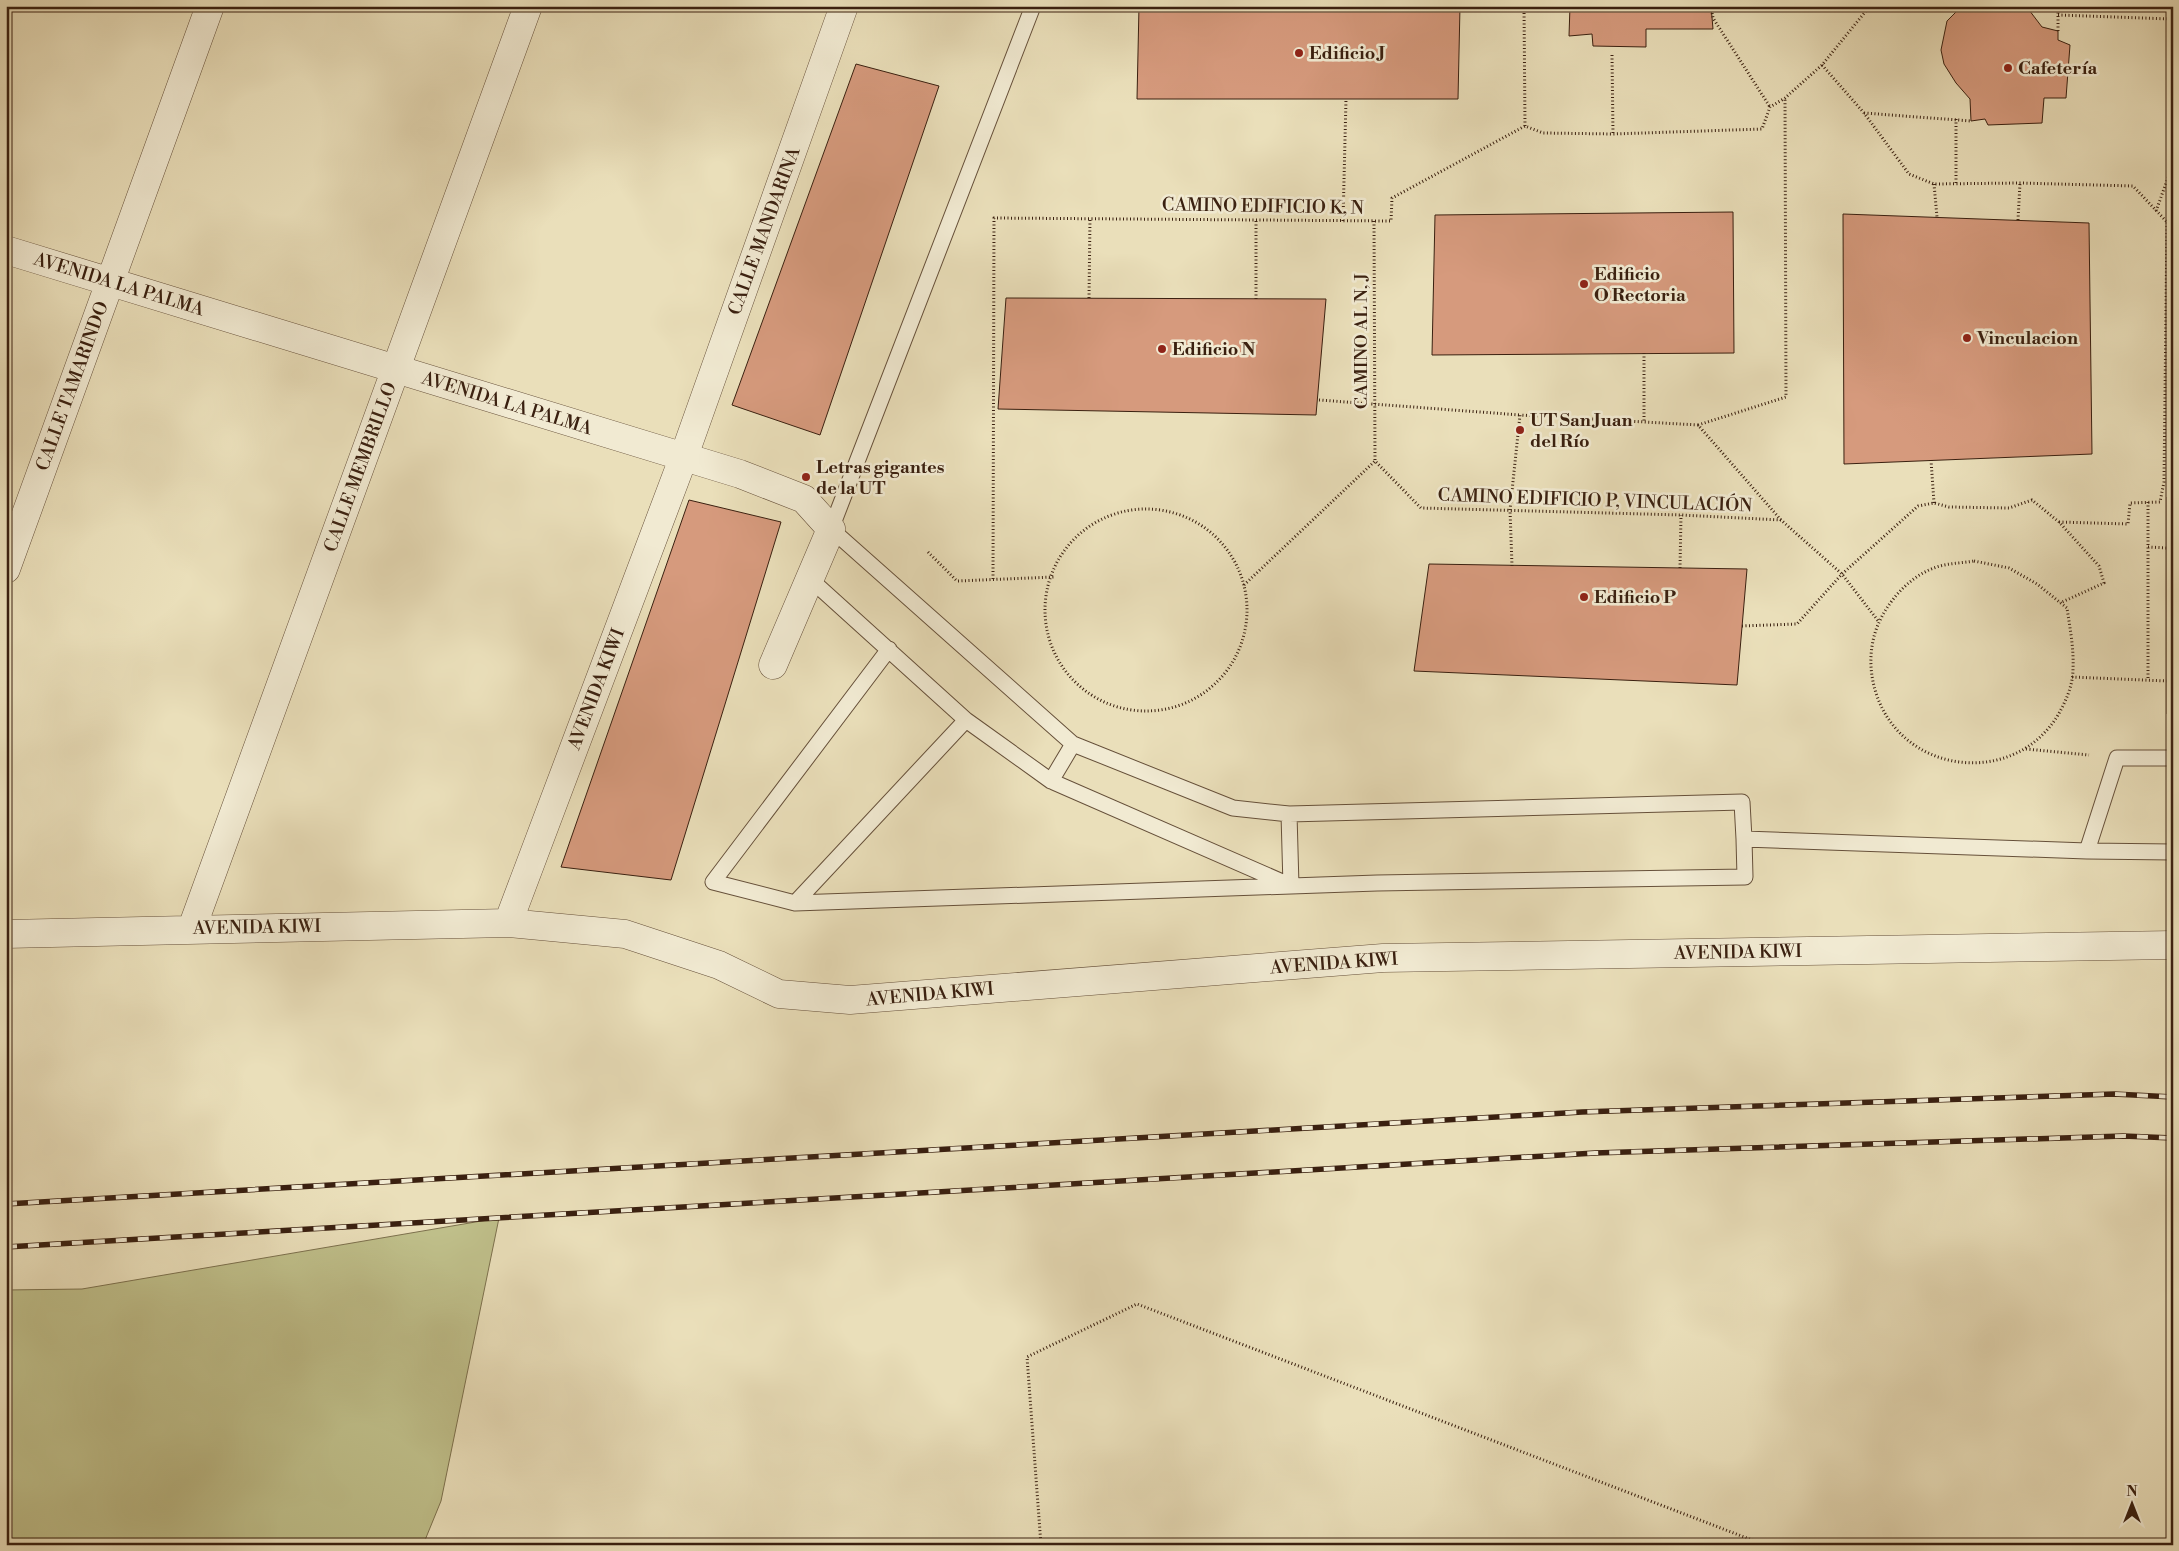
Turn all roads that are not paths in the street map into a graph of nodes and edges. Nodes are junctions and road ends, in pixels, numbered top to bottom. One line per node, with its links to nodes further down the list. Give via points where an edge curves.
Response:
1 (210, 6): 6 (street, CALLE TAMARINDO)
2 (528, 6): 7 (street, CALLE MEMBRILLO)
3 (844, 6): 8 (street, CALLE MANDARINA)
4 (1033, 6): 9 (lane)
5 (6, 250): 6 (street, AVENIDA LA PALMA)
6 (110, 282): 7 (street, AVENIDA LA PALMA); 10 (street, CALLE TAMARINDO)
7 (396, 369): 8 (street, AVENIDA LA PALMA); 25 (street, CALLE MEMBRILLO)
8 (684, 456): 9 (street, AVENIDA LA PALMA, via 804,498); 24 (street, AVENIDA KIWI)
9 (831, 529): 11 (street); 15 (lane)
10 (6, 569)
11 (809, 578): 12 (lane); 13 (street)
12 (889, 649): 14 (lane); 23 (lane, via 713,882)
13 (773, 665)
14 (966, 720): 17 (lane); 23 (lane)
15 (1073, 744): 17 (lane); 18 (lane, via 1233,808)
16 (2173, 758): 20 (lane, via 2117,758)
17 (1051, 780): 22 (lane)
18 (1289, 814): 19 (lane, via 1742,802); 22 (lane)
19 (1744, 839): 20 (lane); 22 (lane, via 1745,877)
20 (2087, 851): 21 (lane)
21 (2173, 852)
22 (1291, 886): 23 (lane)
23 (795, 904)
24 (508, 922): 25 (street, AVENIDA KIWI); 27 (street, AVENIDA KIWI, via 625,934 719,965 779,994 850,1000 1383,958)
25 (192, 928): 26 (street, AVENIDA KIWI)
26 (6, 934)
27 (2173, 945)

